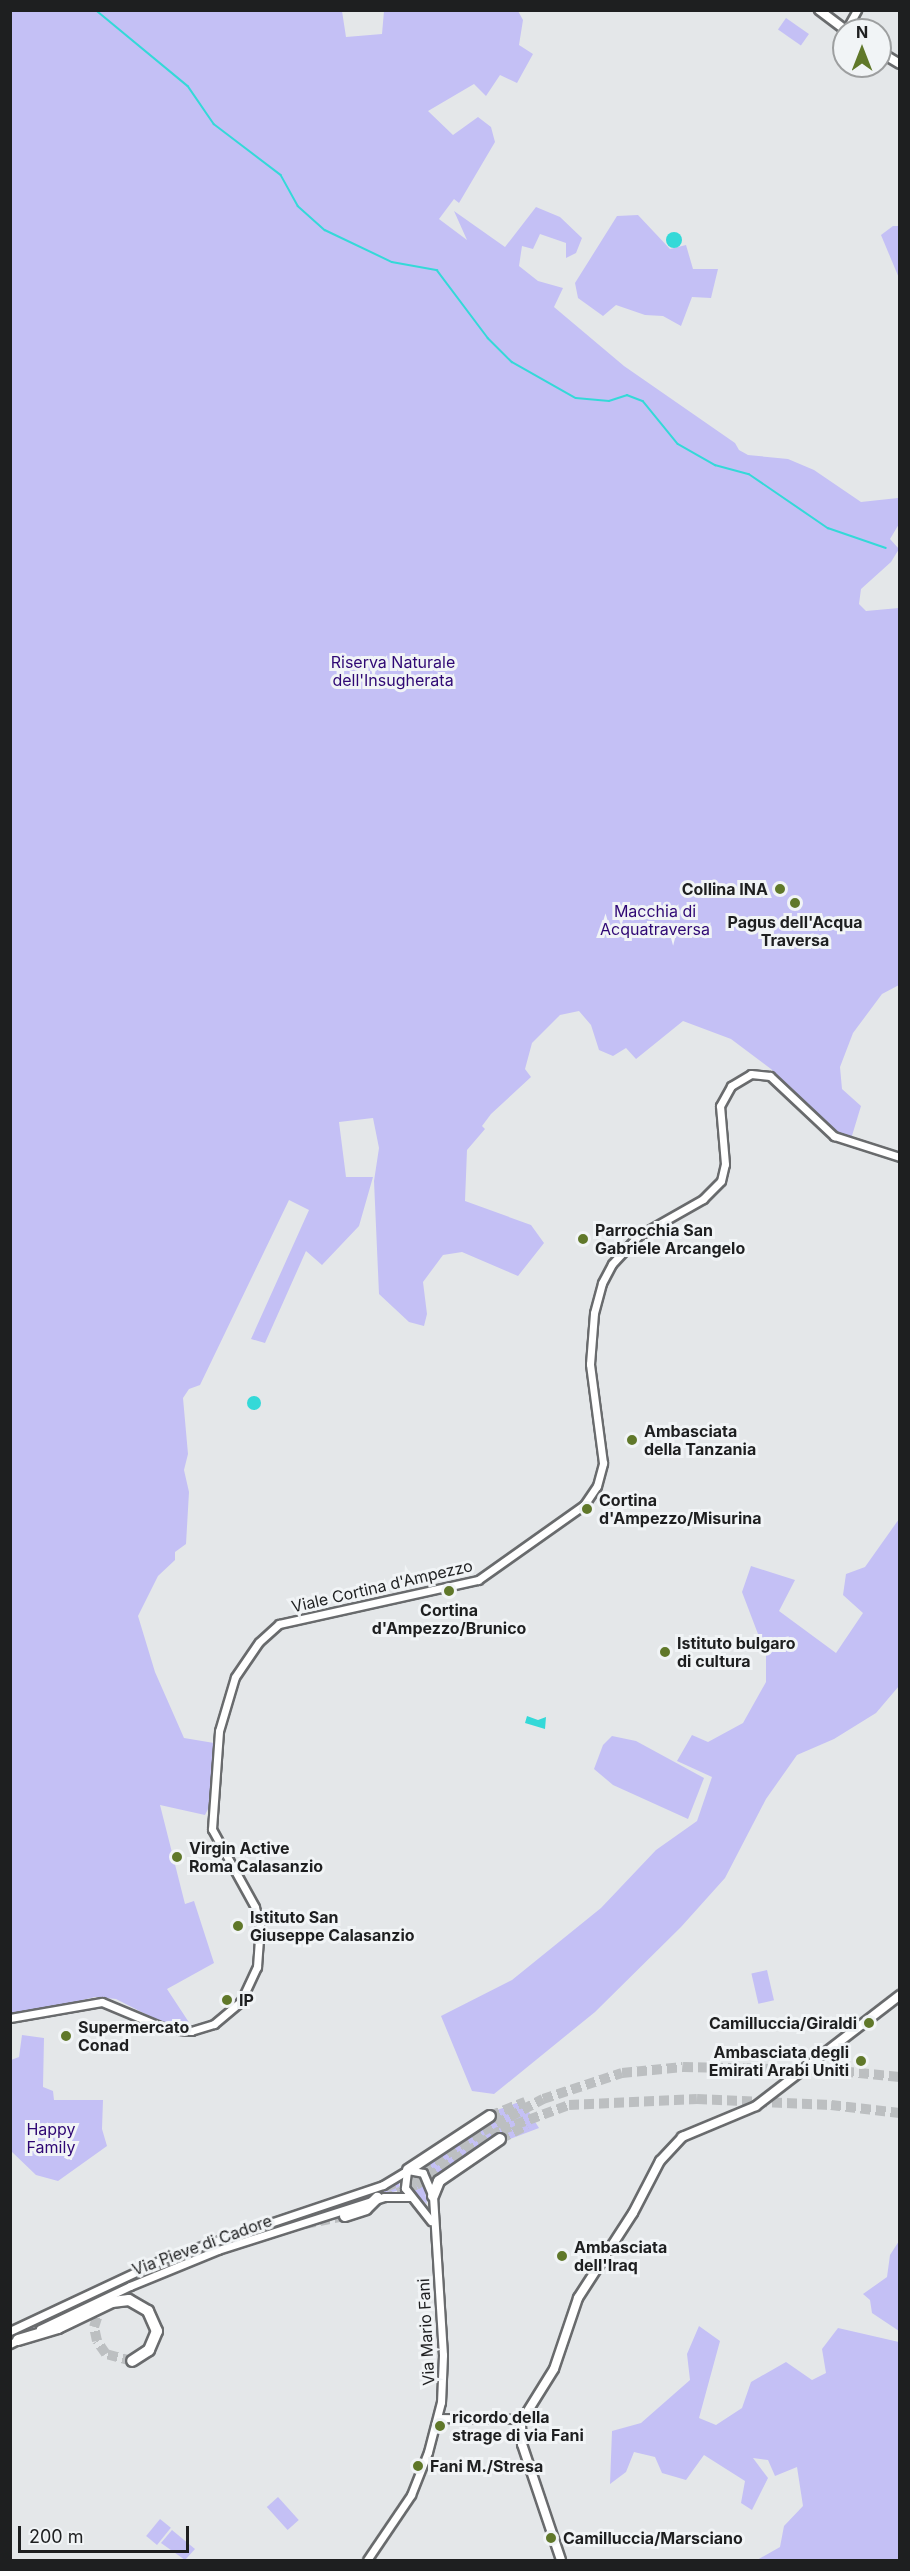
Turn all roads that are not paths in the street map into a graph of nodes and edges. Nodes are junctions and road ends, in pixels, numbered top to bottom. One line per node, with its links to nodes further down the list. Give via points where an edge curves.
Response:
1 (819, 10): 2 (main road)
2 (832, 20)
3 (900, 1157): 5 (street, Viale Cortina d'Ampezzo, via 834,1136 770,1076 751,1074 728,1088 720,1106 725,1164 721,1181 703,1198 638,1236 612,1264 602,1282 594,1313 590,1364 603,1463 597,1486 584,1505 478,1580 279,1624 259,1642 235,1677 219,1727 212,1829 255,1907 260,1925 257,1967 241,2001 210,2026 188,2031 162,2027 102,2002)
4 (900, 1995): 19 (main road, via 752,2109 688,2134 670,2147 578,2298 554,2369)
5 (10, 2018)
6 (490, 2116): 8 (highway)
7 (501, 2139): 11 (highway, via 439,2181)
8 (407, 2171): 10 (street, via 404,2186); 11 (street, via 426,2176); 15 (street, Via Pieve di Cadore, via 380,2187 143,2267)
9 (377, 2198): 10 (street, Via Pieve di Cadore, via 398,2194); 13 (highway, via 366,2209); 16 (street, Via Pieve di Cadore, via 171,2268)
10 (410, 2198): 12 (street)
11 (433, 2201): 12 (street); 14 (street, Via Mario Fani)
12 (422, 2207): 14 (street)
13 (345, 2216)
14 (433, 2227): 18 (street, Via Mario Fani, via 444,2355)
15 (10, 2331)
16 (14, 2342): 17 (highway, via 58,2328 112,2302 129,2300 148,2311 157,2331 149,2350)
17 (132, 2361)
18 (438, 2418): 19 (street); 20 (street, Via Mario Fani, via 411,2495)
19 (522, 2419): 21 (main road, via 522,2444)
20 (367, 2560)
21 (561, 2560)

